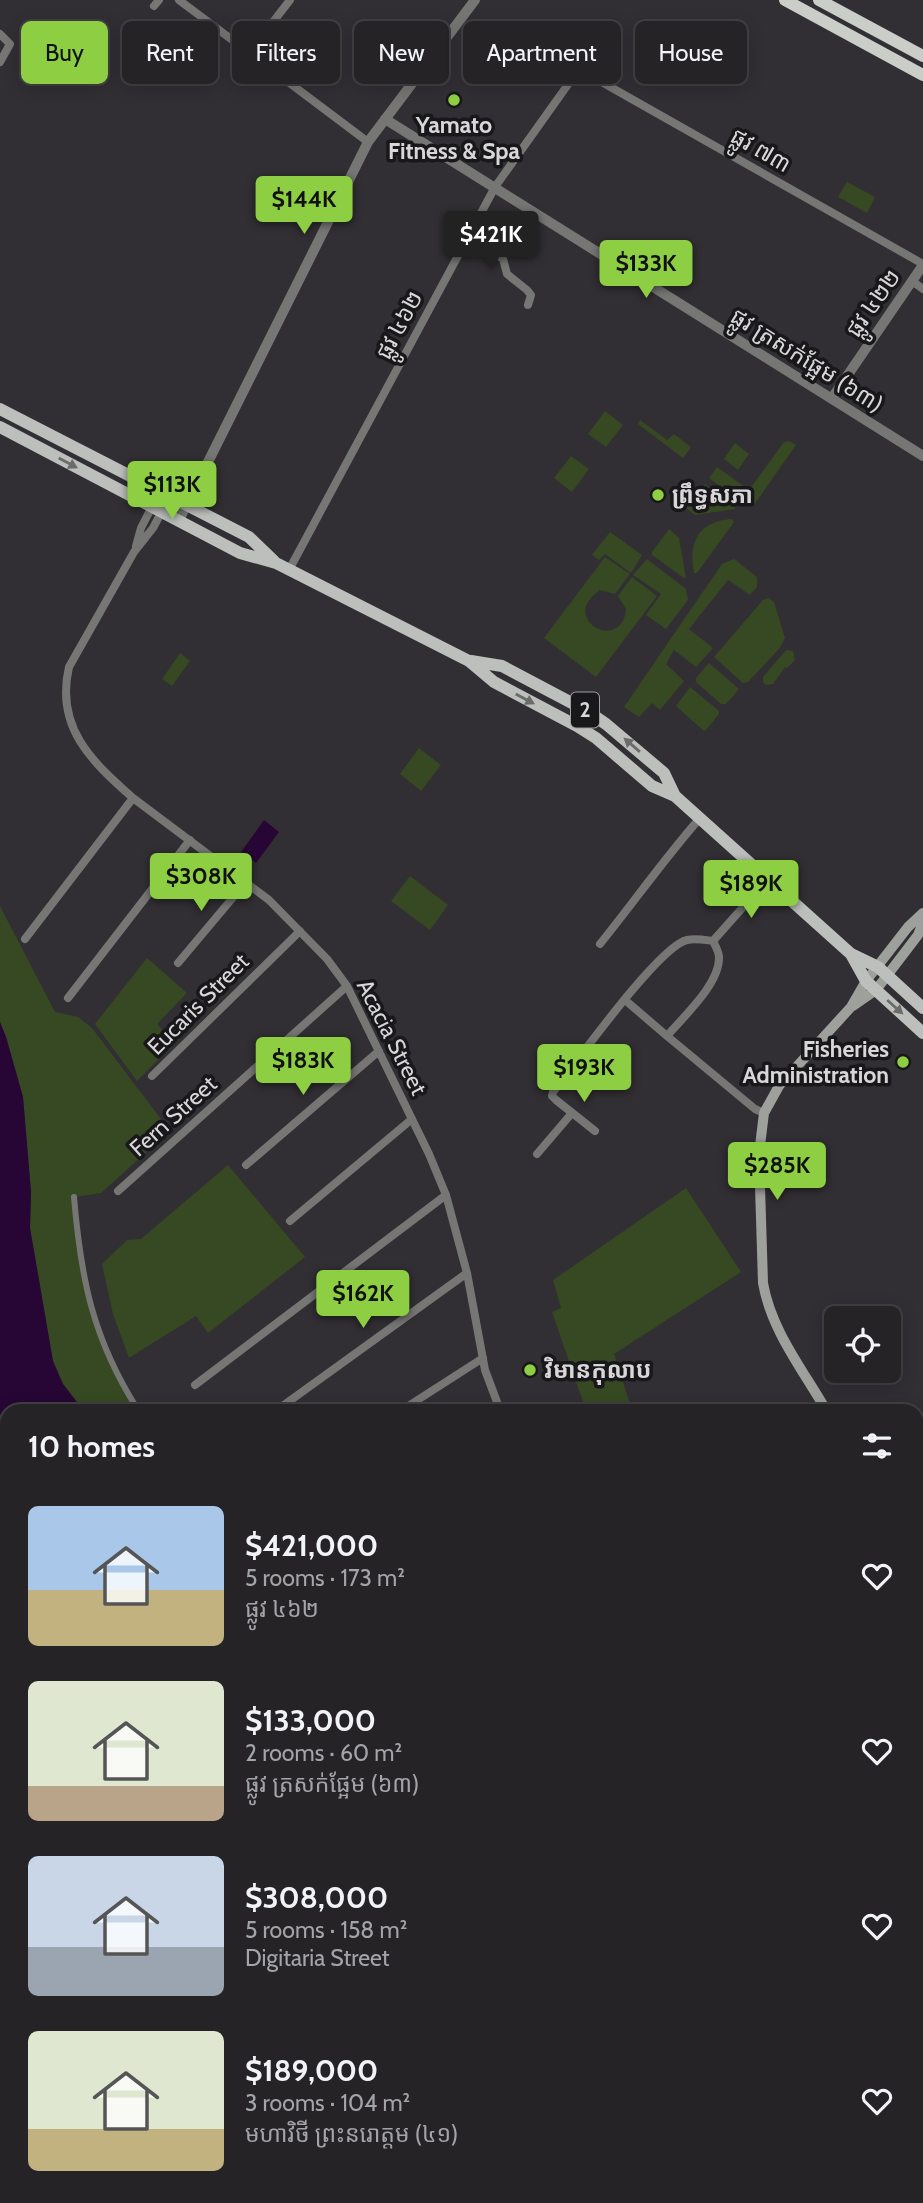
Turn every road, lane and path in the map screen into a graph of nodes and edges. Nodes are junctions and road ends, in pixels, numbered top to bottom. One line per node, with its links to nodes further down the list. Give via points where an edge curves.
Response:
1 (179, 0): 8 (street)
2 (290, 0): 6 (street)
3 (475, 0): 15 (street)
4 (819, 0): 9 (highway)
5 (794, 2): 11 (highway)
6 (274, 21)
7 (0, 34): 10 (street, via 10,44)
8 (232, 40)
9 (923, 57)
10 (0, 62)
11 (923, 75)
12 (290, 84): 16 (street)
13 (568, 84): 17 (street, ផ្លូវ ៤៦២)
14 (605, 84): 19 (street, ផ្លូវ ៧៣)
15 (385, 118): 16 (street); 17 (street, ផ្លូវ ត្រសក់ផ្អែម (៦៣))
16 (368, 142): 28 (street)
17 (495, 187): 18 (street, ផ្លូវ ៤៦២); 23 (street, ផ្លូវ ត្រសក់ផ្អែម (៦៣))
18 (470, 233): 22 (street, via 503,260 508,274 531,295); 32 (street, ផ្លូវ ៤៦២)
19 (923, 264): 20 (street, ផ្លូវ ៤២២)
20 (912, 281): 21 (street); 23 (street, ផ្លូវ ៤២២)
21 (923, 289)
22 (528, 305)
23 (832, 398): 26 (street, ផ្លូវ ត្រសក់ផ្អែម (៦៣))
24 (0, 408): 27 (main road, 2)
25 (0, 427): 29 (main road, 2, one-way to 29)
26 (923, 456)
27 (165, 493): 28 (main road, 2); 29 (street, Acacia Street)
28 (187, 505): 30 (street); 31 (main road, 2, via 248,537)
29 (157, 509): 30 (main road, 2); 35 (street, Acacia Street, via 77,650 65,684 66,705 84,747)
30 (179, 520): 31 (main road, 2, via 240,552)
31 (276, 562): 32 (main road, 2)
32 (289, 570): 33 (main road, 2)
33 (469, 661): 34 (main road, 2, one-way to 34, via 494,682 596,738 652,786); 34 (main road, 2, one-way to 33, via 664,773 587,711 502,666)
34 (675, 796): 36 (main road, 2)
35 (133, 798): 37 (street, Acacia Street); 43 (street)
36 (700, 818): 38 (main road, 2); 45 (street)
37 (190, 840): 39 (street, Acacia Street); 51 (street)
38 (768, 879): 44 (street); 46 (main road, 2)
39 (246, 882): 42 (street, Acacia Street); 47 (street)
40 (923, 914): 48 (main road, via 908,927)
41 (923, 922): 48 (main road, via 918,935)
42 (300, 931): 49 (street, Acacia Street); 57 (street, Eucaris Street)
43 (25, 939)
44 (713, 942): 52 (street, via 686,940 673,946); 55 (street, via 719,955 712,982)
45 (600, 944)
46 (850, 954): 48 (main road, 2); 50 (main road, 2)
47 (178, 963)
48 (883, 971): 50 (main road); 53 (main road, 2)
49 (347, 986): 56 (street, Acacia Street); 64 (street, Fern Street)
50 (871, 986): 54 (main road, 2, one-way to 54); 59 (main road, via 779,1086)
51 (68, 998)
52 (625, 1000): 55 (street); 58 (street, via 553,1093)
53 (923, 1008)
54 (923, 1032)
55 (667, 1036): 59 (street)
56 (379, 1051): 60 (street, Acacia Street); 63 (street)
57 (152, 1076)
58 (572, 1113): 61 (street); 62 (street)
59 (764, 1113): 75 (main road, via 759,1154 766,1298 780,1333)
60 (412, 1119): 65 (street, Acacia Street); 67 (street)
61 (595, 1131)
62 (537, 1154)
63 (246, 1165)
64 (118, 1191)
65 (446, 1195): 68 (street, Acacia Street); 70 (street)
66 (74, 1197): 71 (street, via 85,1284 95,1322)
67 (290, 1221)
68 (467, 1273): 69 (street, Acacia Street); 72 (street)
69 (483, 1358): 73 (street); 74 (street, Acacia Street)
70 (195, 1385)
71 (135, 1404)
72 (285, 1404)
73 (411, 1404)
74 (498, 1404)
75 (822, 1404)

